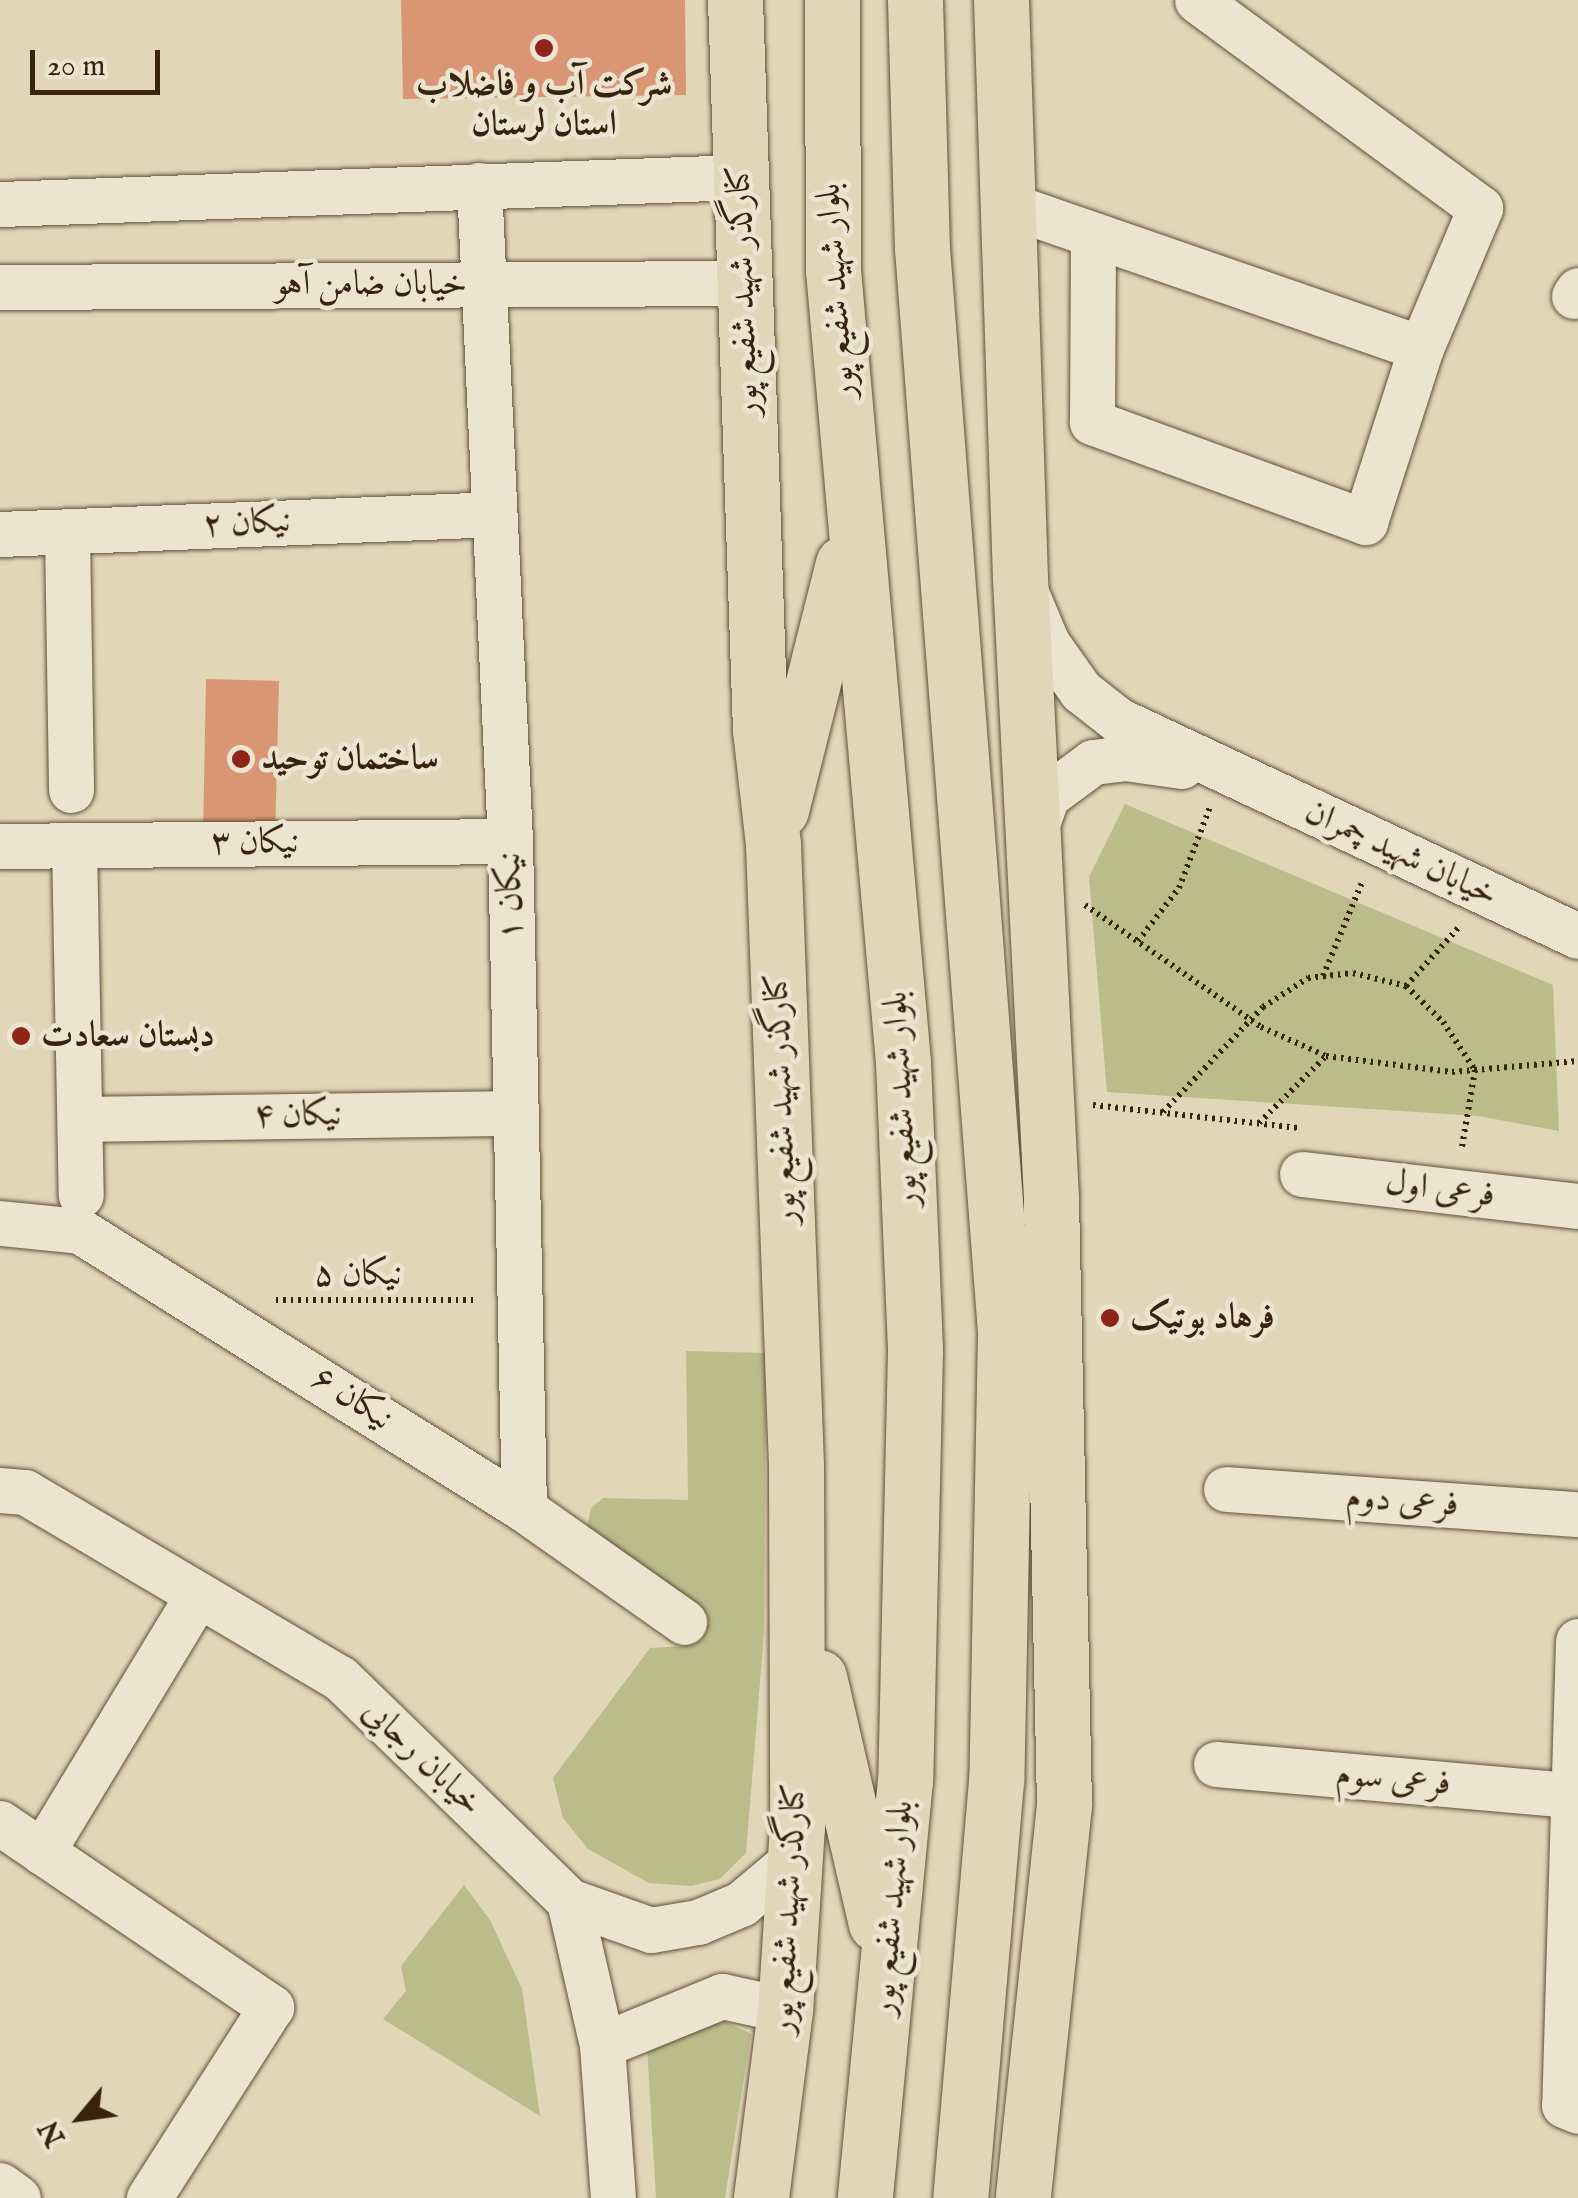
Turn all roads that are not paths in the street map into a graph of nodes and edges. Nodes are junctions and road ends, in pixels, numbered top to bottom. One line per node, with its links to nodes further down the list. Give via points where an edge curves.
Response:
1 (735, 0): 6 (main road, کنارگذر شهید شفیع پور)
2 (832, 0): 16 (main road, بلوار شهید شفیع پور, via 833,270)
3 (915, 0): 58 (main road, via 922,248 1005,1332 996,1781)
4 (1001, 0): 9 (main road)
5 (1197, 0): 14 (street, via 1480,208)
6 (740, 177): 7 (street); 11 (main road, کنارگذر شهید شفیع پور)
7 (479, 185): 8 (street); 12 (street, نیکان ۱)
8 (0, 204)
9 (1008, 205): 10 (street); 19 (main road)
10 (1094, 234): 14 (street); 14 (street, via 1092,422 1365,522)
11 (742, 283): 12 (street, خیابان ضامن آهو); 23 (main road, کنارگذر شهید شفیع پور, via 760,730)
12 (481, 284): 13 (street, خیابان ضامن آهو); 15 (street, نیکان ۱)
13 (0, 287)
14 (1421, 348)
15 (494, 514): 17 (street, نیکان ۲); 22 (street, نیکان ۱)
16 (854, 522): 23 (main road); 48 (main road, بلوار شهید شفیع پور, via 903,1062 914,1350 905,1780)
17 (67, 532): 18 (street, نیکان ۲); 21 (street)
18 (0, 534)
19 (1020, 578): 20 (street, via 1047,642 1081,692 1118,720); 26 (main road)
20 (1223, 773): 26 (street, via 1125,758 1093,762 1048,796); 27 (street, خیابان شهید چمران)
21 (71, 790)
22 (510, 842): 24 (street, نیکان ۳); 28 (street, نیکان ۱)
23 (772, 844): 38 (main road, کنارگذر شهید شفیع پور)
24 (74, 845): 25 (street, نیکان ۳); 29 (street)
25 (0, 846)
26 (1034, 853): 59 (main road, via 1052,1199 1064,1805)
27 (1578, 936)
28 (515, 1113): 29 (street, نیکان ۴); 36 (street, نیکان ۱)
29 (81, 1119): 31 (street)
30 (1302, 1174): 32 (street, فرعی اول)
31 (80, 1195)
32 (1578, 1206)
33 (0, 1223): 36 (street, نیکان ۶, via 80,1231)
34 (1226, 1489): 37 (street, فرعی دوم)
35 (0, 1490): 39 (street, خیابان رجایی, via 25,1492)
36 (524, 1509): 40 (street, نیکان ۶)
37 (1578, 1514)
38 (796, 1582): 46 (main road, کنارگذر شهید شفیع پور); 48 (main road)
39 (198, 1594): 45 (street); 47 (street, خیابان رجایی, via 340,1678)
40 (684, 1622)
41 (1578, 1641): 43 (street)
42 (1216, 1764): 43 (street, فرعی سوم)
43 (1569, 1795): 51 (street)
44 (0, 1823): 45 (street)
45 (42, 1852): 53 (street, via 270,2008)
46 (793, 1860): 47 (street, via 741,1904 698,1922 651,1930); 49 (main road, کنارگذر شهید شفیع پور)
47 (569, 1901): 50 (street)
48 (887, 1972): 57 (main road, بلوار شهید شفیع پور)
49 (785, 2010): 50 (street, via 722,1996); 56 (main road, کنارگذر شهید شفیع پور)
50 (602, 2045): 55 (street)
51 (1571, 2108)
52 (0, 2186): 54 (street)
53 (163, 2193)
54 (18, 2198)
55 (612, 2198)
56 (761, 2198)
57 (864, 2198)
58 (960, 2198)
59 (1023, 2198)

